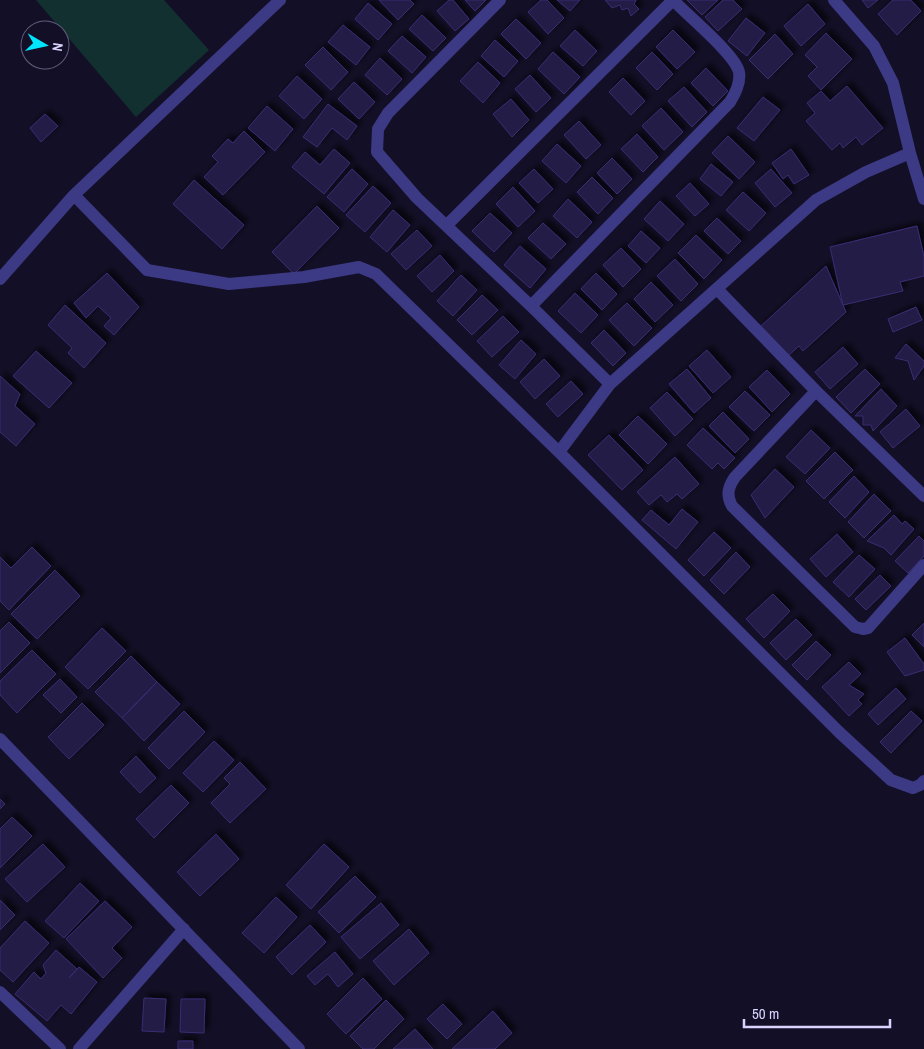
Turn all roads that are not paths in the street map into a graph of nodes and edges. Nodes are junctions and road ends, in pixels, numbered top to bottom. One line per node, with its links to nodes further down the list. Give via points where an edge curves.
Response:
1 (280, 0): 6 (street)
2 (500, 0): 8 (street, via 388,113 378,130 377,152 417,198)
3 (673, 0): 8 (street); 11 (street, via 731,58 739,73 738,88 730,102)
4 (834, 0): 5 (street, via 874,46 893,83)
5 (910, 153): 7 (street); 10 (street, via 866,172 816,200)
6 (74, 195): 9 (street); 14 (street, via 147,270 229,284 304,277 359,266 376,274)
7 (924, 199)
8 (447, 225): 11 (street)
9 (0, 279)
10 (717, 289): 12 (street); 13 (street)
11 (531, 306): 12 (street)
12 (610, 384): 14 (street)
13 (816, 392): 15 (street); 16 (street, via 735,477 729,486 728,499 732,506 854,627 868,628)
14 (559, 452): 18 (street, via 890,780 913,788)
15 (924, 496)
16 (924, 565)
17 (0, 738): 19 (street)
18 (924, 781)
19 (184, 929): 22 (street); 23 (street)
20 (0, 992): 21 (street)
21 (60, 1049)
22 (79, 1049)
23 (299, 1049)

